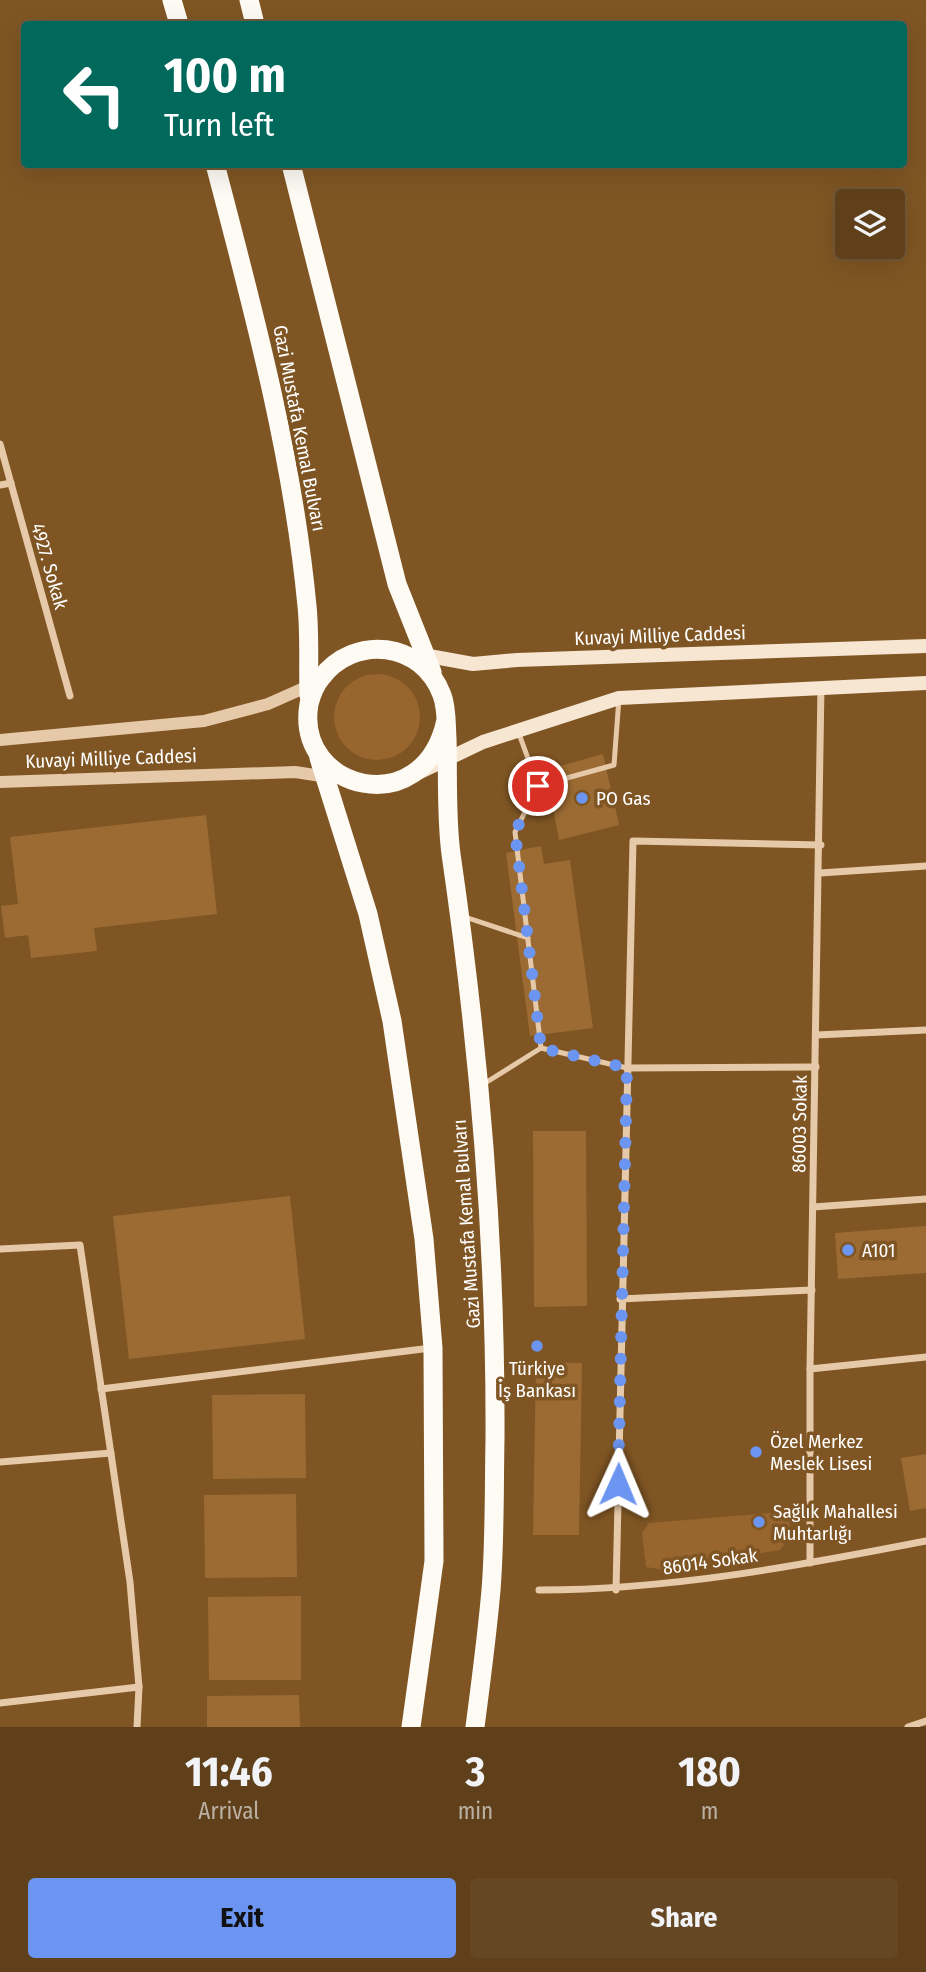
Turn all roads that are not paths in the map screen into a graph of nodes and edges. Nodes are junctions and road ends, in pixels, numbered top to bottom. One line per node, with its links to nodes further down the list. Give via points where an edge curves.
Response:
1 (173, 0): 3 (highway)
2 (249, 0): 4 (highway)
3 (178, 21)
4 (254, 21)
5 (216, 168): 16 (highway, Gazi Mustafa Kemal Bulvarı, via 252,307 296,518)
6 (291, 168): 12 (highway, via 397,584)
7 (0, 444): 8 (street, 4927. Sokak)
8 (11, 483): 9 (street); 17 (street, 4927. Sokak)
9 (0, 485)
10 (926, 646): 12 (main road, Kuvayi Milliye Caddesi, via 473,664)
11 (397, 650): 12 (main road, Kuvayi Milliye Caddesi); 13 (highway, via 417,660); 16 (highway, via 373,648 351,653 331,665)
12 (425, 655): 13 (highway)
13 (433, 677): 19 (highway)
14 (926, 683): 15 (main road)
15 (821, 686): 18 (main road); 29 (street, 86003 Sokak)
16 (312, 691): 21 (street, Kuvayi Milliye Caddesi, via 204,721); 22 (highway, via 309,728)
17 (70, 696)
18 (619, 698): 20 (main road); 28 (lane, via 614,765)
19 (446, 720): 23 (highway, Gazi Mustafa Kemal Bulvarı); 24 (highway, via 436,751)
20 (518, 731): 23 (main road); 28 (lane)
21 (0, 740)
22 (317, 750): 25 (highway); 26 (highway, via 330,767)
23 (447, 759): 24 (main road); 32 (highway, Gazi Mustafa Kemal Bulvarı, via 451,850)
24 (413, 775): 26 (highway, via 393,784)
25 (325, 776): 26 (street, Kuvayi Milliye Caddesi); 27 (street, Kuvayi Milliye Caddesi, via 295,772); 45 (highway, via 368,914 392,1021 424,1239)
26 (349, 779)
27 (0, 782)
28 (538, 786): 33 (lane, via 515,832)
29 (821, 845): 31 (street, 86003 Sokak); 38 (street, via 633,842)
30 (926, 866): 31 (street)
31 (820, 873): 35 (street, 86003 Sokak)
32 (462, 916): 33 (lane); 39 (highway, Gazi Mustafa Kemal Bulvarı)
33 (528, 938): 36 (lane)
34 (926, 1030): 35 (street)
35 (816, 1035): 37 (street, 86003 Sokak)
36 (541, 1048): 38 (lane); 39 (lane)
37 (816, 1067): 38 (street); 41 (street, 86003 Sokak)
38 (627, 1068): 44 (street)
39 (479, 1087): 60 (highway, Gazi Mustafa Kemal Bulvarı, via 496,1342 494,1542)
40 (926, 1199): 41 (street)
41 (813, 1207): 43 (street, 86003 Sokak)
42 (0, 1249): 48 (street, via 80,1245)
43 (812, 1290): 44 (street); 47 (street, 86003 Sokak)
44 (620, 1299): 54 (street)
45 (433, 1348): 48 (street); 59 (highway, via 434,1561)
46 (926, 1357): 47 (street)
47 (810, 1369): 52 (street, 86003 Sokak)
48 (101, 1389): 49 (street)
49 (111, 1453): 50 (street); 55 (street, via 131,1582)
50 (0, 1462)
51 (926, 1541): 52 (street, 86014 Sokak)
52 (810, 1563): 54 (street, 86014 Sokak)
53 (539, 1590): 54 (street, 86014 Sokak)
54 (616, 1590)
55 (139, 1688): 56 (street); 58 (street)
56 (0, 1703)
57 (926, 1721): 61 (street)
58 (137, 1727)
59 (411, 1727)
60 (475, 1727)
61 (908, 1727)

